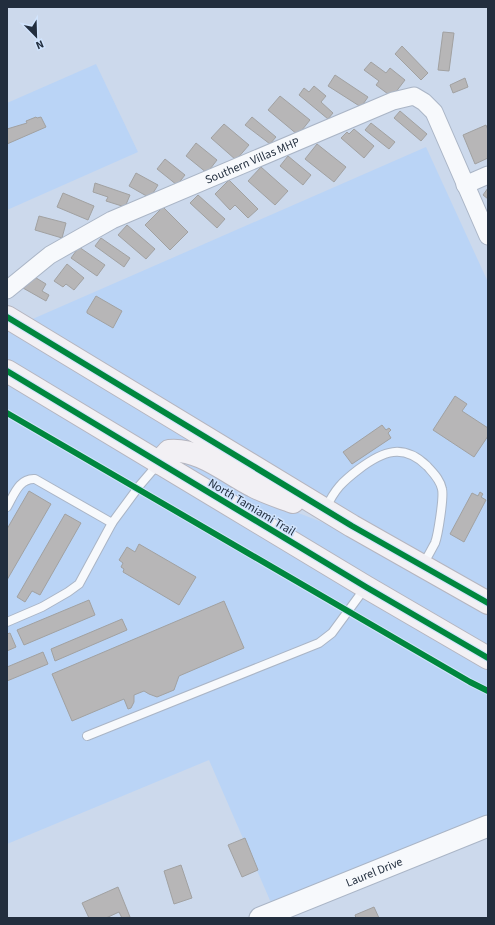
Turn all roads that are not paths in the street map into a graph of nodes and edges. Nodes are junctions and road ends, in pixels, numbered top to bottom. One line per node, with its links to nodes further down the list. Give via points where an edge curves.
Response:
1 (488, 175): 2 (street)
2 (465, 185): 3 (street, Southern Villas MHP); 4 (street, Southern Villas MHP, via 434,112 414,96 393,101 112,220 50,255)
3 (488, 236)
4 (7, 290)
5 (7, 317): 9 (main road)
6 (7, 371): 7 (main road, North Tamiami Trail)
7 (158, 463): 9 (main road, via 169,451 200,456 254,487); 10 (lane); 12 (main road, North Tamiami Trail)
8 (7, 507): 10 (lane, via 24,481 29,478)
9 (324, 512): 11 (main road); 11 (lane, via 333,493 343,481 385,453 407,453 420,460 439,480 442,490 435,542)
10 (112, 523): 14 (lane, via 79,584 42,607)
11 (422, 565): 13 (main road)
12 (366, 587): 15 (main road, North Tamiami Trail); 16 (lane, via 332,633 319,643)
13 (488, 603)
14 (7, 622)
15 (488, 658)
16 (87, 736)
17 (488, 826): 18 (street, Laurel Drive)
18 (260, 918)

